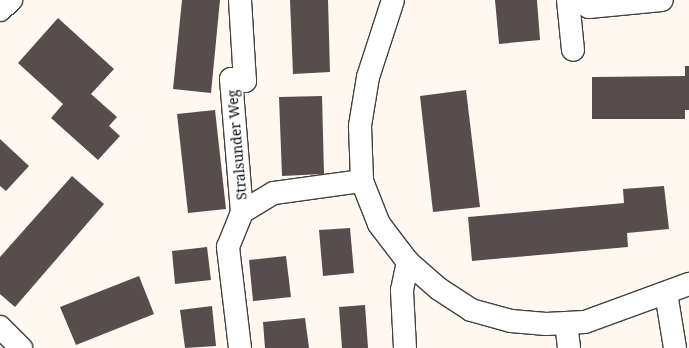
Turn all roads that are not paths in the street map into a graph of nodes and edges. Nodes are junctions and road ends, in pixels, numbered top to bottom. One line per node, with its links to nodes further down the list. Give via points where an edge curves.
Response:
1 (11, 0): 7 (street)
2 (240, 0): 10 (street, Stralsunder Weg, via 246,81 231,79)
3 (393, 0): 9 (street, via 368,77 360,126)
4 (568, 0): 8 (street)
5 (662, 0): 6 (street)
6 (584, 4)
7 (0, 10)
8 (573, 50)
9 (362, 181): 10 (street, Stralsunder Weg, via 274,193); 11 (street, via 379,224)
10 (242, 212): 17 (street, Stralsunder Weg, via 228,247)
11 (408, 262): 14 (street, via 439,290 471,310 511,321); 18 (street, via 402,290)
12 (689, 284): 13 (street)
13 (666, 293): 14 (street, via 585,322); 20 (street)
14 (566, 323): 19 (street)
15 (0, 327): 16 (street)
16 (21, 348)
17 (240, 348)
18 (405, 348)
19 (569, 348)
20 (674, 348)

